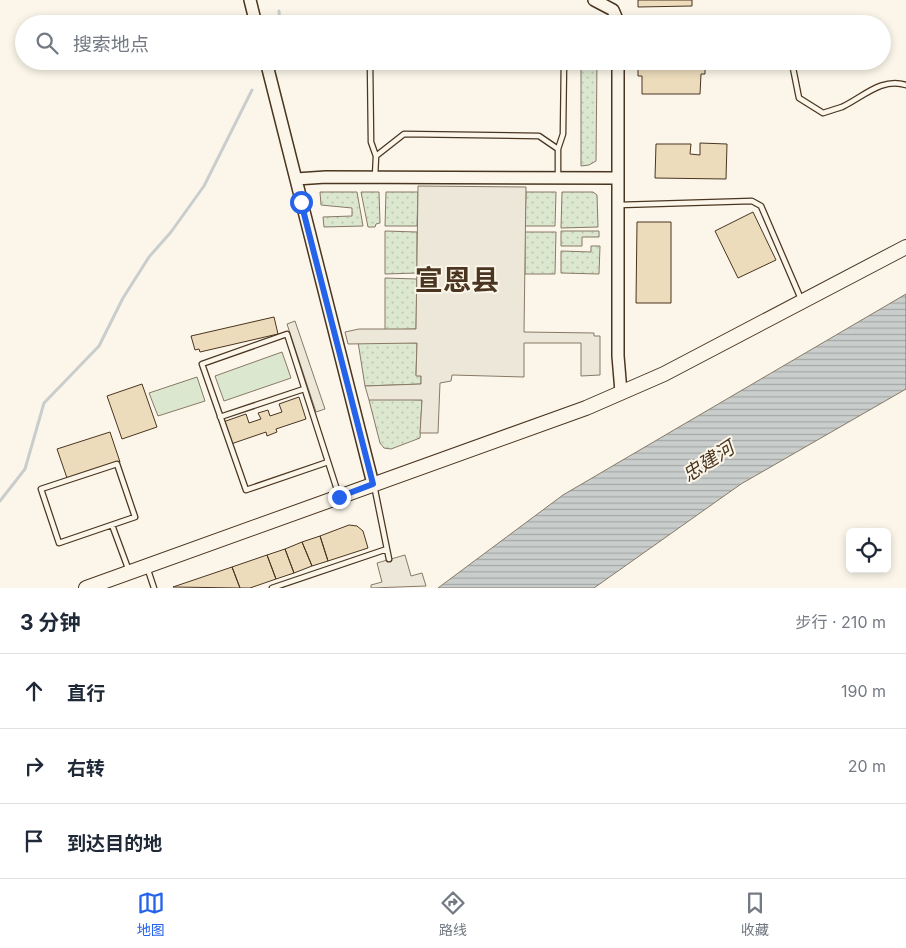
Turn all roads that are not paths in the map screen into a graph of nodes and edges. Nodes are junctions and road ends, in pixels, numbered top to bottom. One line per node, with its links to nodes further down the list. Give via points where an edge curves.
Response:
1 (250, 0): 4 (street)
2 (594, 0): 3 (street)
3 (613, 5)
4 (254, 15)
5 (268, 70): 16 (street)
6 (370, 70): 12 (lane, via 371,142)
7 (564, 70): 11 (lane, via 562,134)
8 (618, 70): 15 (street)
9 (793, 70): 10 (lane, via 799,98 823,113 883,84 899,82)
10 (906, 85)
11 (558, 149): 12 (lane, via 539,136 404,134); 14 (lane)
12 (376, 156): 13 (lane)
13 (375, 177): 14 (street); 16 (street)
14 (558, 178): 15 (street)
15 (617, 178): 17 (street)
16 (296, 179): 24 (street)
17 (617, 205): 19 (lane, via 752,201 761,206); 21 (street)
18 (906, 247): 19 (main road)
19 (802, 302): 21 (main road, via 664,374)
20 (304, 389): 22 (lane); 22 (lane, via 287,334 202,364); 23 (lane)
21 (621, 392): 24 (main road, via 577,411)
22 (220, 417): 23 (lane, via 246,490)
23 (328, 462): 25 (lane)
24 (373, 484): 25 (main road); 27 (lane)
25 (339, 497): 29 (main road)
26 (112, 525): 26 (lane, via 135,517 117,464 41,489 59,542); 30 (lane)
27 (387, 549): 28 (lane); 33 (lane)
28 (389, 559)
29 (147, 566): 30 (main road); 32 (lane)
30 (130, 572): 31 (main road)
31 (86, 588)
32 (154, 588)
33 (272, 588)

